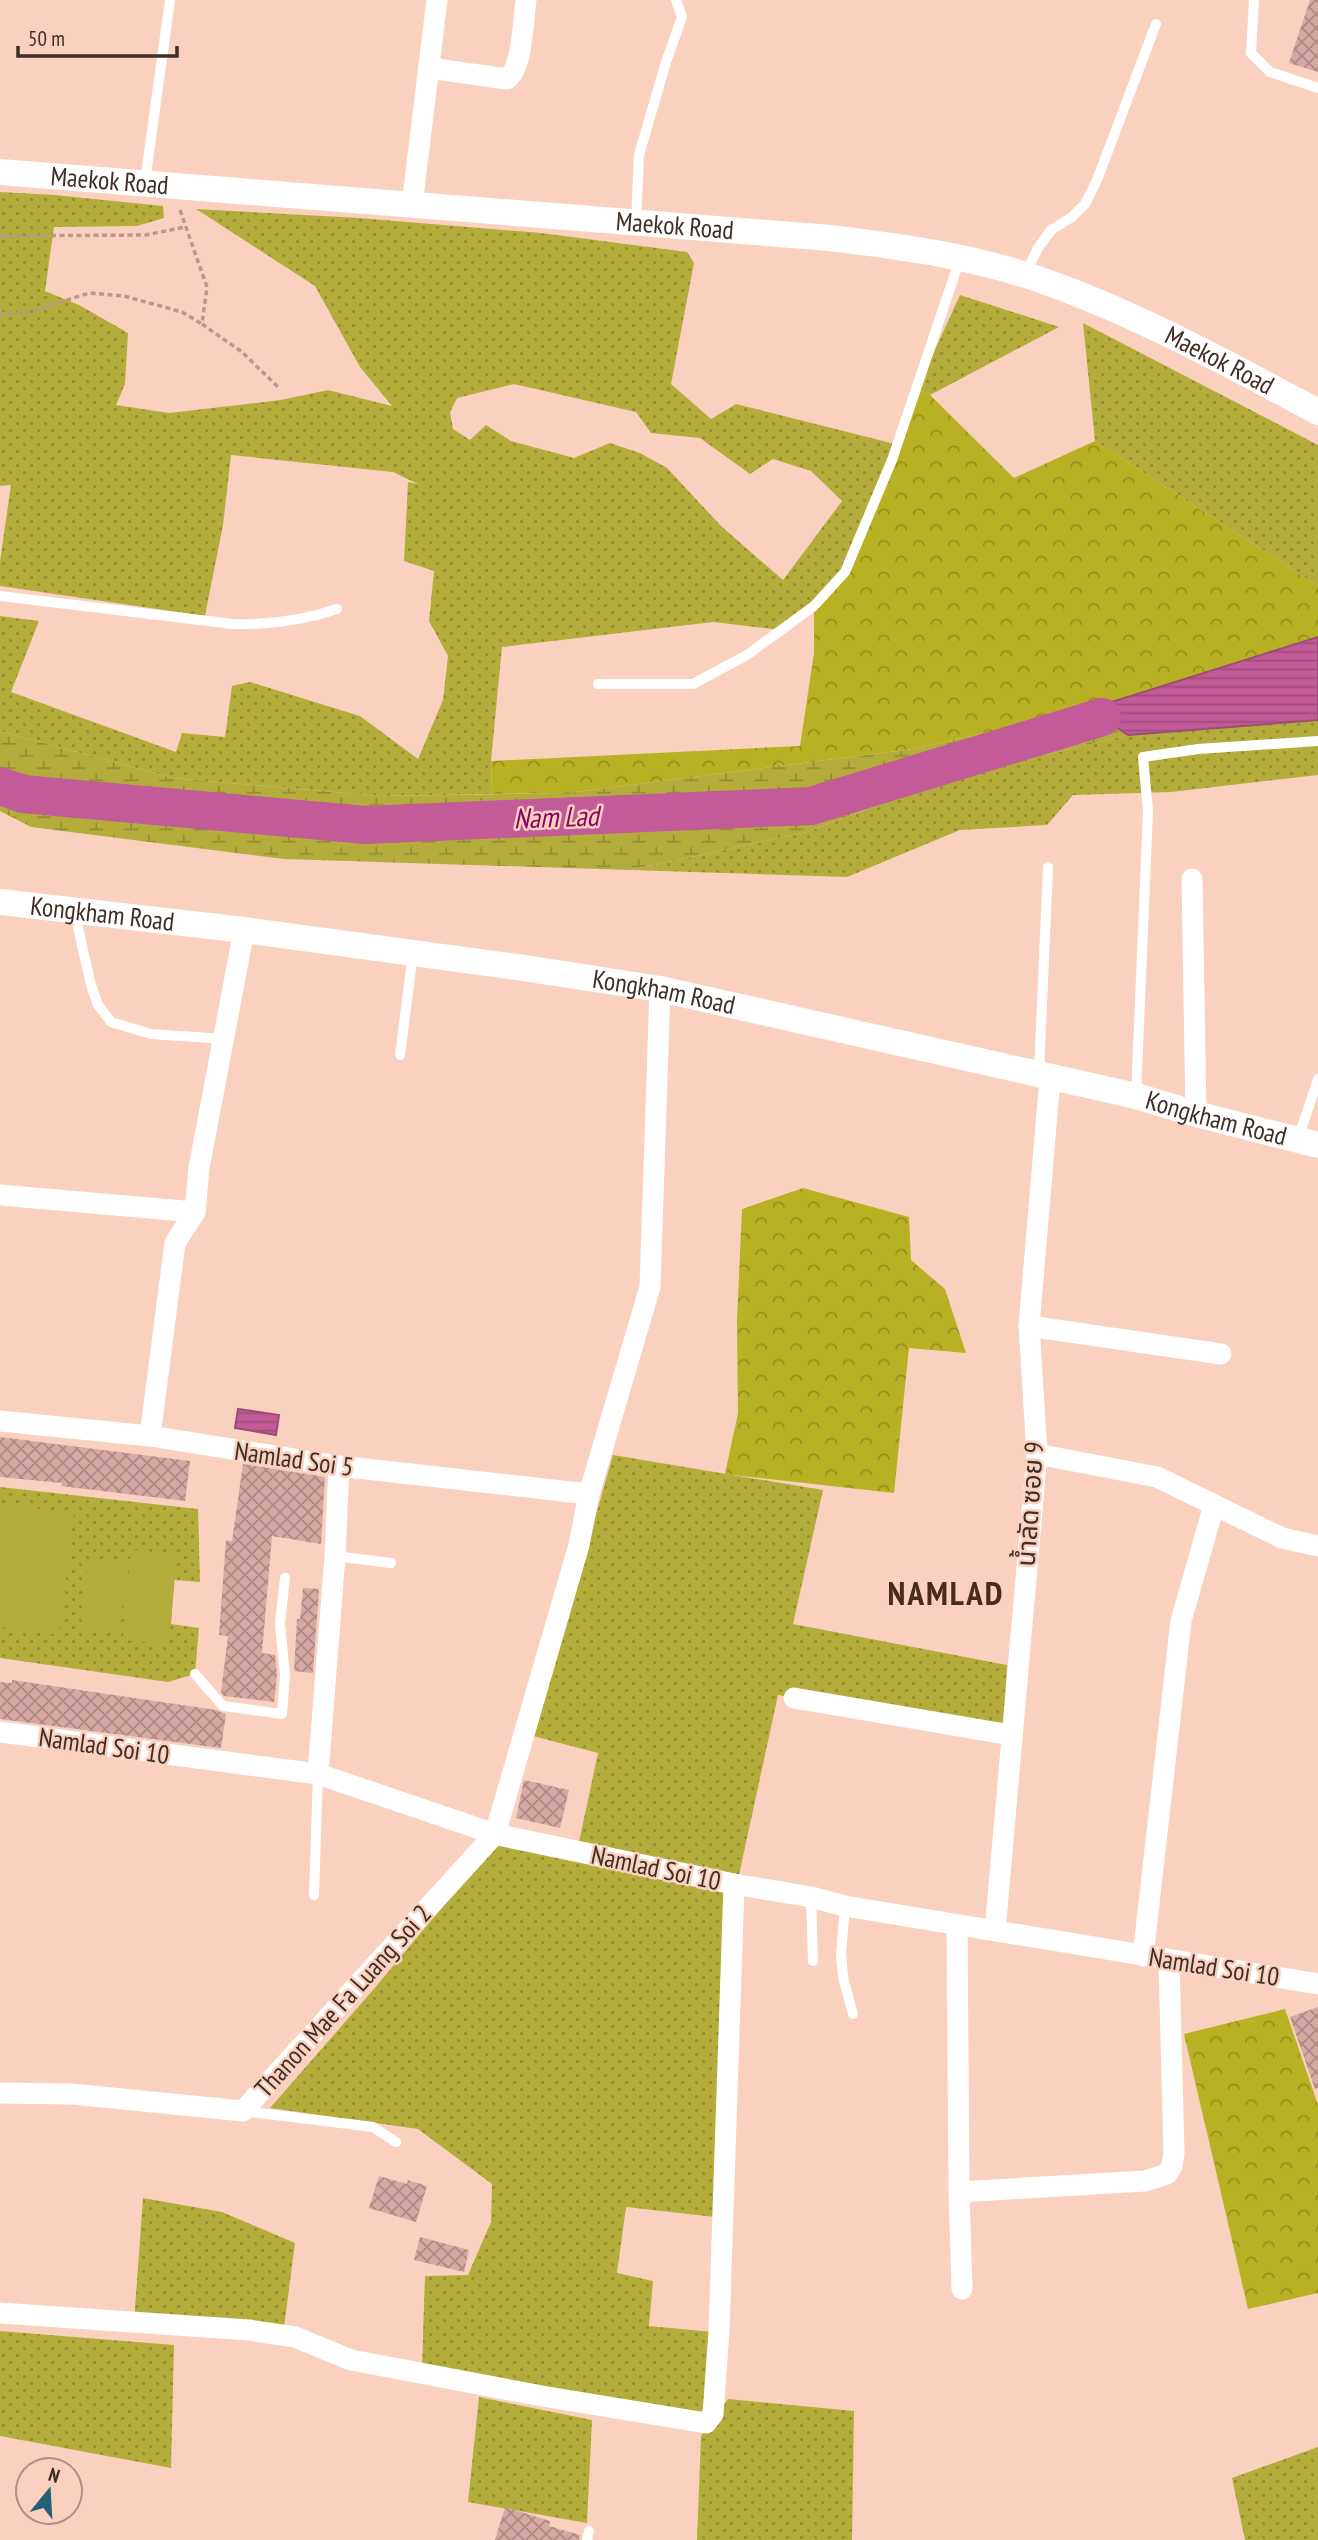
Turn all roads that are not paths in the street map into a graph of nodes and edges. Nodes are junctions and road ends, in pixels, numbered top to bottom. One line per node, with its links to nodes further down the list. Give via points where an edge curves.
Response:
1 (170, 0): 10 (lane)
2 (437, 0): 7 (street)
3 (526, 0): 7 (street, via 518,60 507,79)
4 (676, 0): 12 (lane, via 682,18 639,155)
5 (1254, 0): 8 (lane, via 1251,53 1270,72)
6 (1156, 24): 14 (lane, via 1085,204 1051,230)
7 (429, 68): 11 (street)
8 (1318, 88)
9 (0, 172): 10 (street, Maekok Road)
10 (145, 182): 11 (street, Maekok Road)
11 (412, 205): 12 (street, Maekok Road)
12 (636, 222): 13 (street, Maekok Road, via 830,238)
13 (960, 258): 14 (street, Maekok Road); 18 (lane, via 892,460 845,572 814,606 747,655 693,684)
14 (1025, 275): 15 (street, Maekok Road, via 1107,307)
15 (1318, 412)
16 (0, 596): 17 (lane, via 233,624 267,625)
17 (337, 608)
18 (598, 684)
19 (1318, 741): 31 (lane, via 1143,757 1148,811)
20 (1048, 867): 29 (lane)
21 (1192, 879): 32 (street)
22 (0, 902): 24 (street, Kongkham Road)
23 (78, 928): 27 (lane, via 98,1005 111,1022 151,1034)
24 (244, 930): 25 (street, Kongkham Road); 27 (street)
25 (413, 953): 26 (street, Kongkham Road); 28 (lane)
26 (660, 989): 29 (street, Kongkham Road); 42 (street, via 650,1287)
27 (224, 1039): 35 (street)
28 (400, 1055)
29 (1044, 1076): 31 (street, Kongkham Road); 36 (street, น้ำลัด ซอย 9)
30 (1318, 1079): 33 (lane)
31 (1136, 1096): 32 (street, Kongkham Road)
32 (1196, 1114): 33 (street, Kongkham Road)
33 (1308, 1142)
34 (0, 1195): 35 (street)
35 (195, 1212): 39 (street, via 175,1243)
36 (1029, 1326): 37 (street); 40 (street, น้ำลัด ซอย 9)
37 (1221, 1354)
38 (0, 1421): 39 (street, Namlad Soi 5)
39 (150, 1436): 41 (street, Namlad Soi 5)
40 (1037, 1454): 43 (street, via 1157,1477); 51 (street, น้ำลัด ซอย 9)
41 (339, 1466): 42 (street, Namlad Soi 5); 45 (street)
42 (589, 1494): 53 (street, via 579,1545)
43 (1213, 1505): 44 (street, via 1282,1538); 60 (street, via 1181,1621)
44 (1318, 1546)
45 (335, 1556): 46 (lane); 52 (street)
46 (391, 1563)
47 (285, 1578): 48 (lane, via 280,1624 285,1675 282,1714 223,1706)
48 (195, 1674)
49 (794, 1698): 51 (street)
50 (0, 1732): 52 (street, Namlad Soi 10)
51 (1012, 1735): 59 (street, น้ำลัด ซอย 9)
52 (318, 1774): 53 (street, Namlad Soi 10); 55 (lane)
53 (495, 1834): 54 (street, Namlad Soi 10); 66 (street, Thanon Mae Fa Luang Soi 2)
54 (734, 1884): 56 (street, Namlad Soi 10); 70 (street, via 719,2331 713,2414 706,2423 351,2360 295,2337)
55 (314, 1895)
56 (811, 1897): 57 (street, Namlad Soi 10); 62 (lane)
57 (845, 1906): 58 (street, Namlad Soi 10); 64 (lane, via 842,1965)
58 (957, 1925): 59 (street, Namlad Soi 10); 68 (street)
59 (995, 1931): 60 (street, Namlad Soi 10)
60 (1143, 1956): 61 (street, Namlad Soi 10)
61 (1169, 1960): 63 (street, Namlad Soi 10); 68 (street, via 1174,2153 1167,2174 1145,2181)
62 (813, 1961)
63 (1318, 1984)
64 (853, 2014)
65 (0, 2093): 66 (street, Thanon Mae Fa Luang Soi 2, via 72,2094)
66 (243, 2111): 67 (lane, via 373,2127)
67 (396, 2142)
68 (959, 2192): 69 (street)
69 (962, 2289)
70 (0, 2313)

